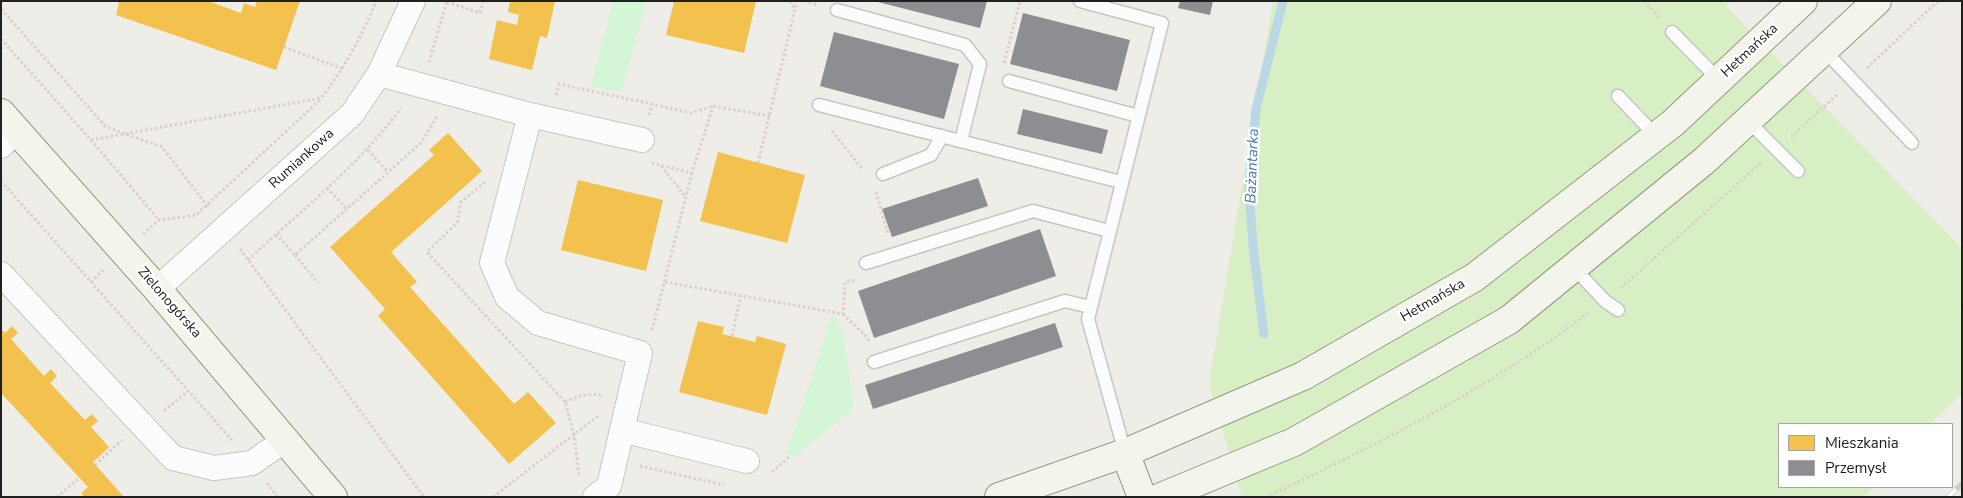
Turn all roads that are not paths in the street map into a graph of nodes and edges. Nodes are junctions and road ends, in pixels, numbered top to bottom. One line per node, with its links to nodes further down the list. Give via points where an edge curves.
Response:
1 (413, 1): 8 (street, Rumiankowa)
2 (1080, 1): 14 (lane, via 1162,23)
3 (1803, 1): 9 (main road, Hetmańska)
4 (1877, 1): 7 (main road)
5 (837, 10): 20 (lane, via 966,45 980,64)
6 (1672, 32): 9 (lane)
7 (1824, 50): 15 (main road); 21 (lane)
8 (379, 74): 13 (street); 29 (street, Rumiankowa, via 352,114)
9 (1719, 80): 18 (main road, Hetmańska)
10 (1009, 81): 14 (lane)
11 (1618, 96): 18 (lane)
12 (819, 105): 17 (lane)
13 (530, 115): 19 (street); 33 (street, via 492,263 507,297 538,323 640,352)
14 (1138, 116): 24 (lane)
15 (1748, 121): 22 (lane); 27 (main road)
16 (6, 130): 29 (main road, Zielonogórska, via 123,250)
17 (942, 136): 20 (lane); 23 (lane, via 931,155)
18 (1656, 136): 35 (main road, Hetmańska, via 1475,277 1303,376)
19 (642, 140)
20 (961, 141): 24 (lane)
21 (1912, 143)
22 (1798, 171)
23 (884, 174)
24 (1121, 182): 25 (lane)
25 (1109, 231): 26 (lane, via 1033,211); 30 (lane)
26 (866, 263)
27 (1574, 268): 31 (lane); 41 (main road, via 1509,320 1294,442)
28 (1, 274): 34 (street, via 173,458 214,468 252,463)
29 (157, 290): 34 (main road, Zielonogórska)
30 (1090, 307): 32 (lane, via 1065,301); 35 (lane, via 1088,319)
31 (1618, 310)
32 (874, 362)
33 (622, 430): 36 (street); 38 (street, via 609,486)
34 (285, 440): 37 (main road, Zielonogórska)
35 (1124, 453): 39 (main road, Hetmańska); 40 (main road)
36 (747, 461)
37 (334, 497)
38 (595, 497)
39 (998, 497)
40 (1142, 497)
41 (1161, 497)

